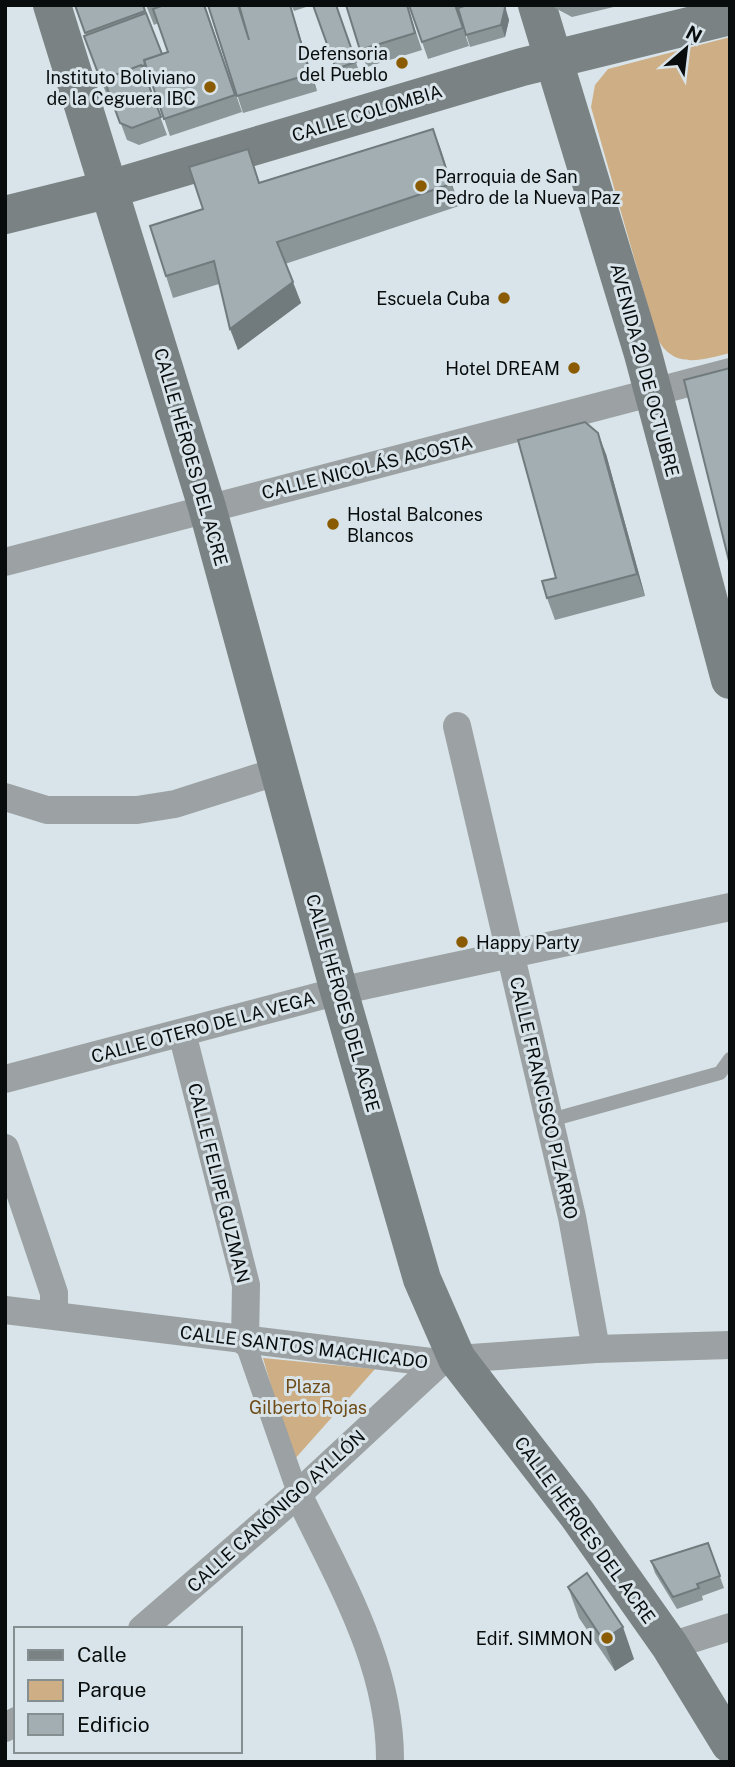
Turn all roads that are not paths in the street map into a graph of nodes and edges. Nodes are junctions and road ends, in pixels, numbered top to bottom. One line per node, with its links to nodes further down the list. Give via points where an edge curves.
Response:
1 (52, 5): 5 (main road, CALLE HÉROES DEL ACRE)
2 (537, 5): 4 (main road, AVENIDA 20 DE OCTUBRE)
3 (730, 16): 4 (main road, CALLE COLOMBIA)
4 (556, 61): 5 (main road, CALLE COLOMBIA, via 522,67); 8 (main road, AVENIDA 20 DE OCTUBRE)
5 (110, 189): 6 (main road, CALLE COLOMBIA); 9 (main road, CALLE HÉROES DEL ACRE)
6 (5, 215)
7 (730, 372): 8 (street, CALLE NICOLÁS ACOSTA)
8 (654, 394): 9 (street, CALLE NICOLÁS ACOSTA); 11 (main road, AVENIDA 20 DE OCTUBRE)
9 (207, 507): 10 (street, CALLE NICOLÁS ACOSTA); 13 (main road, CALLE HÉROES DEL ACRE)
10 (5, 562)
11 (730, 680)
12 (457, 726): 16 (street, CALLE FRANCISCO PIZARRO)
13 (279, 771): 14 (street, via 175,804 137,810 47,810); 17 (main road, CALLE HÉROES DEL ACRE)
14 (5, 797)
15 (730, 907): 16 (street, CALLE OTERO DE LA VEGA)
16 (510, 953): 17 (street, CALLE OTERO DE LA VEGA); 21 (street, CALLE FRANCISCO PIZARRO)
17 (339, 991): 18 (street, CALLE OTERO DE LA VEGA); 28 (main road, CALLE HÉROES DEL ACRE)
18 (182, 1033): 20 (street, CALLE OTERO DE LA VEGA); 25 (street, CALLE FELIPE GUZMAN, via 246,1285)
19 (730, 1059): 21 (lane, via 720,1073)
20 (5, 1079)
21 (547, 1121): 27 (street, CALLE FRANCISCO PIZARRO, via 572,1217)
22 (5, 1148): 24 (street, via 54,1293)
23 (5, 1310): 24 (street, CALLE SANTOS MACHICADO)
24 (54, 1314): 25 (street, CALLE SANTOS MACHICADO)
25 (245, 1342): 28 (street, CALLE SANTOS MACHICADO); 29 (street, CALLE FELIPE GUZMAN)
26 (730, 1345): 27 (street, CALLE SANTOS MACHICADO)
27 (596, 1349): 28 (street, CALLE SANTOS MACHICADO)
28 (448, 1361): 29 (street, CALLE CANÓNIGO AYLLÓN); 32 (main road, CALLE HÉROES DEL ACRE, via 576,1514)
29 (298, 1494): 30 (street, CALLE CANÓNIGO AYLLÓN); 34 (street, via 368,1645 387,1704)
30 (144, 1627)
31 (730, 1627): 32 (street)
32 (670, 1646): 33 (main road, CALLE HÉROES DEL ACRE)
33 (730, 1744)
34 (390, 1762)

